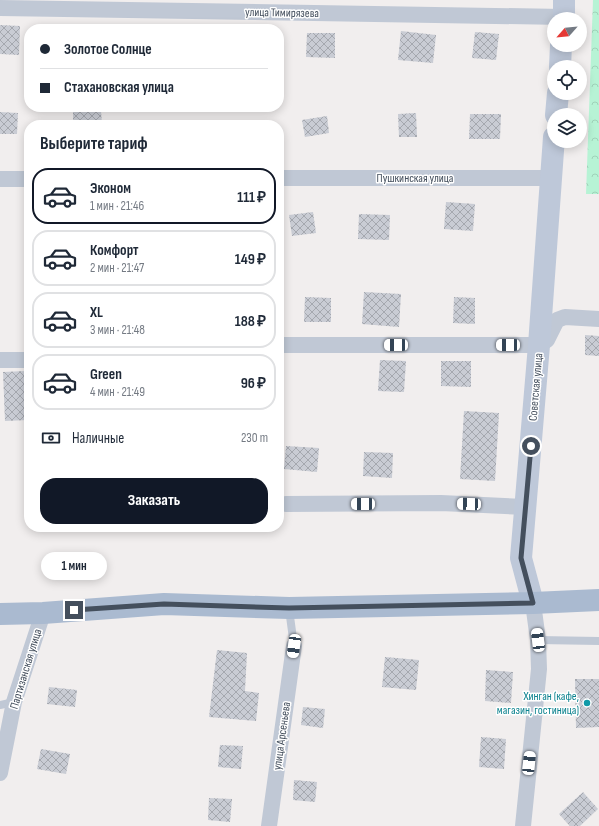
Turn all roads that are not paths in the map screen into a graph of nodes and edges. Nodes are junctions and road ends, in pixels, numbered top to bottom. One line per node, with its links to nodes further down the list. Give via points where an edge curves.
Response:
1 (0, 8): 2 (street, улица Тимирязева)
2 (564, 12)
3 (553, 148): 5 (street, Советская улица)
4 (284, 178): 5 (street, Пушкинская улица)
5 (551, 178): 10 (street, Советская улица)
6 (0, 179): 7 (street)
7 (24, 179)
8 (599, 319): 10 (street, via 565,317 557,320 547,340)
9 (284, 345): 10 (street)
10 (539, 345): 14 (street, Советская улица)
11 (0, 360): 12 (street)
12 (24, 360)
13 (286, 504): 14 (street, via 441,503)
14 (525, 507): 16 (street, Советская улица, via 521,558)
15 (599, 600): 16 (main road)
16 (533, 603): 17 (main road); 20 (street, Советская улица)
17 (289, 608): 18 (main road, via 164,604); 22 (lane)
18 (43, 613): 19 (main road); 23 (street, Партизанская улица)
19 (0, 614)
20 (538, 640): 21 (lane); 26 (street, Советская улица, via 539,669)
21 (599, 641)
22 (294, 646): 25 (street, улица Арсеньева)
23 (7, 704): 24 (street, Партизанская улица)
24 (0, 773)
25 (269, 826)
26 (523, 826)

